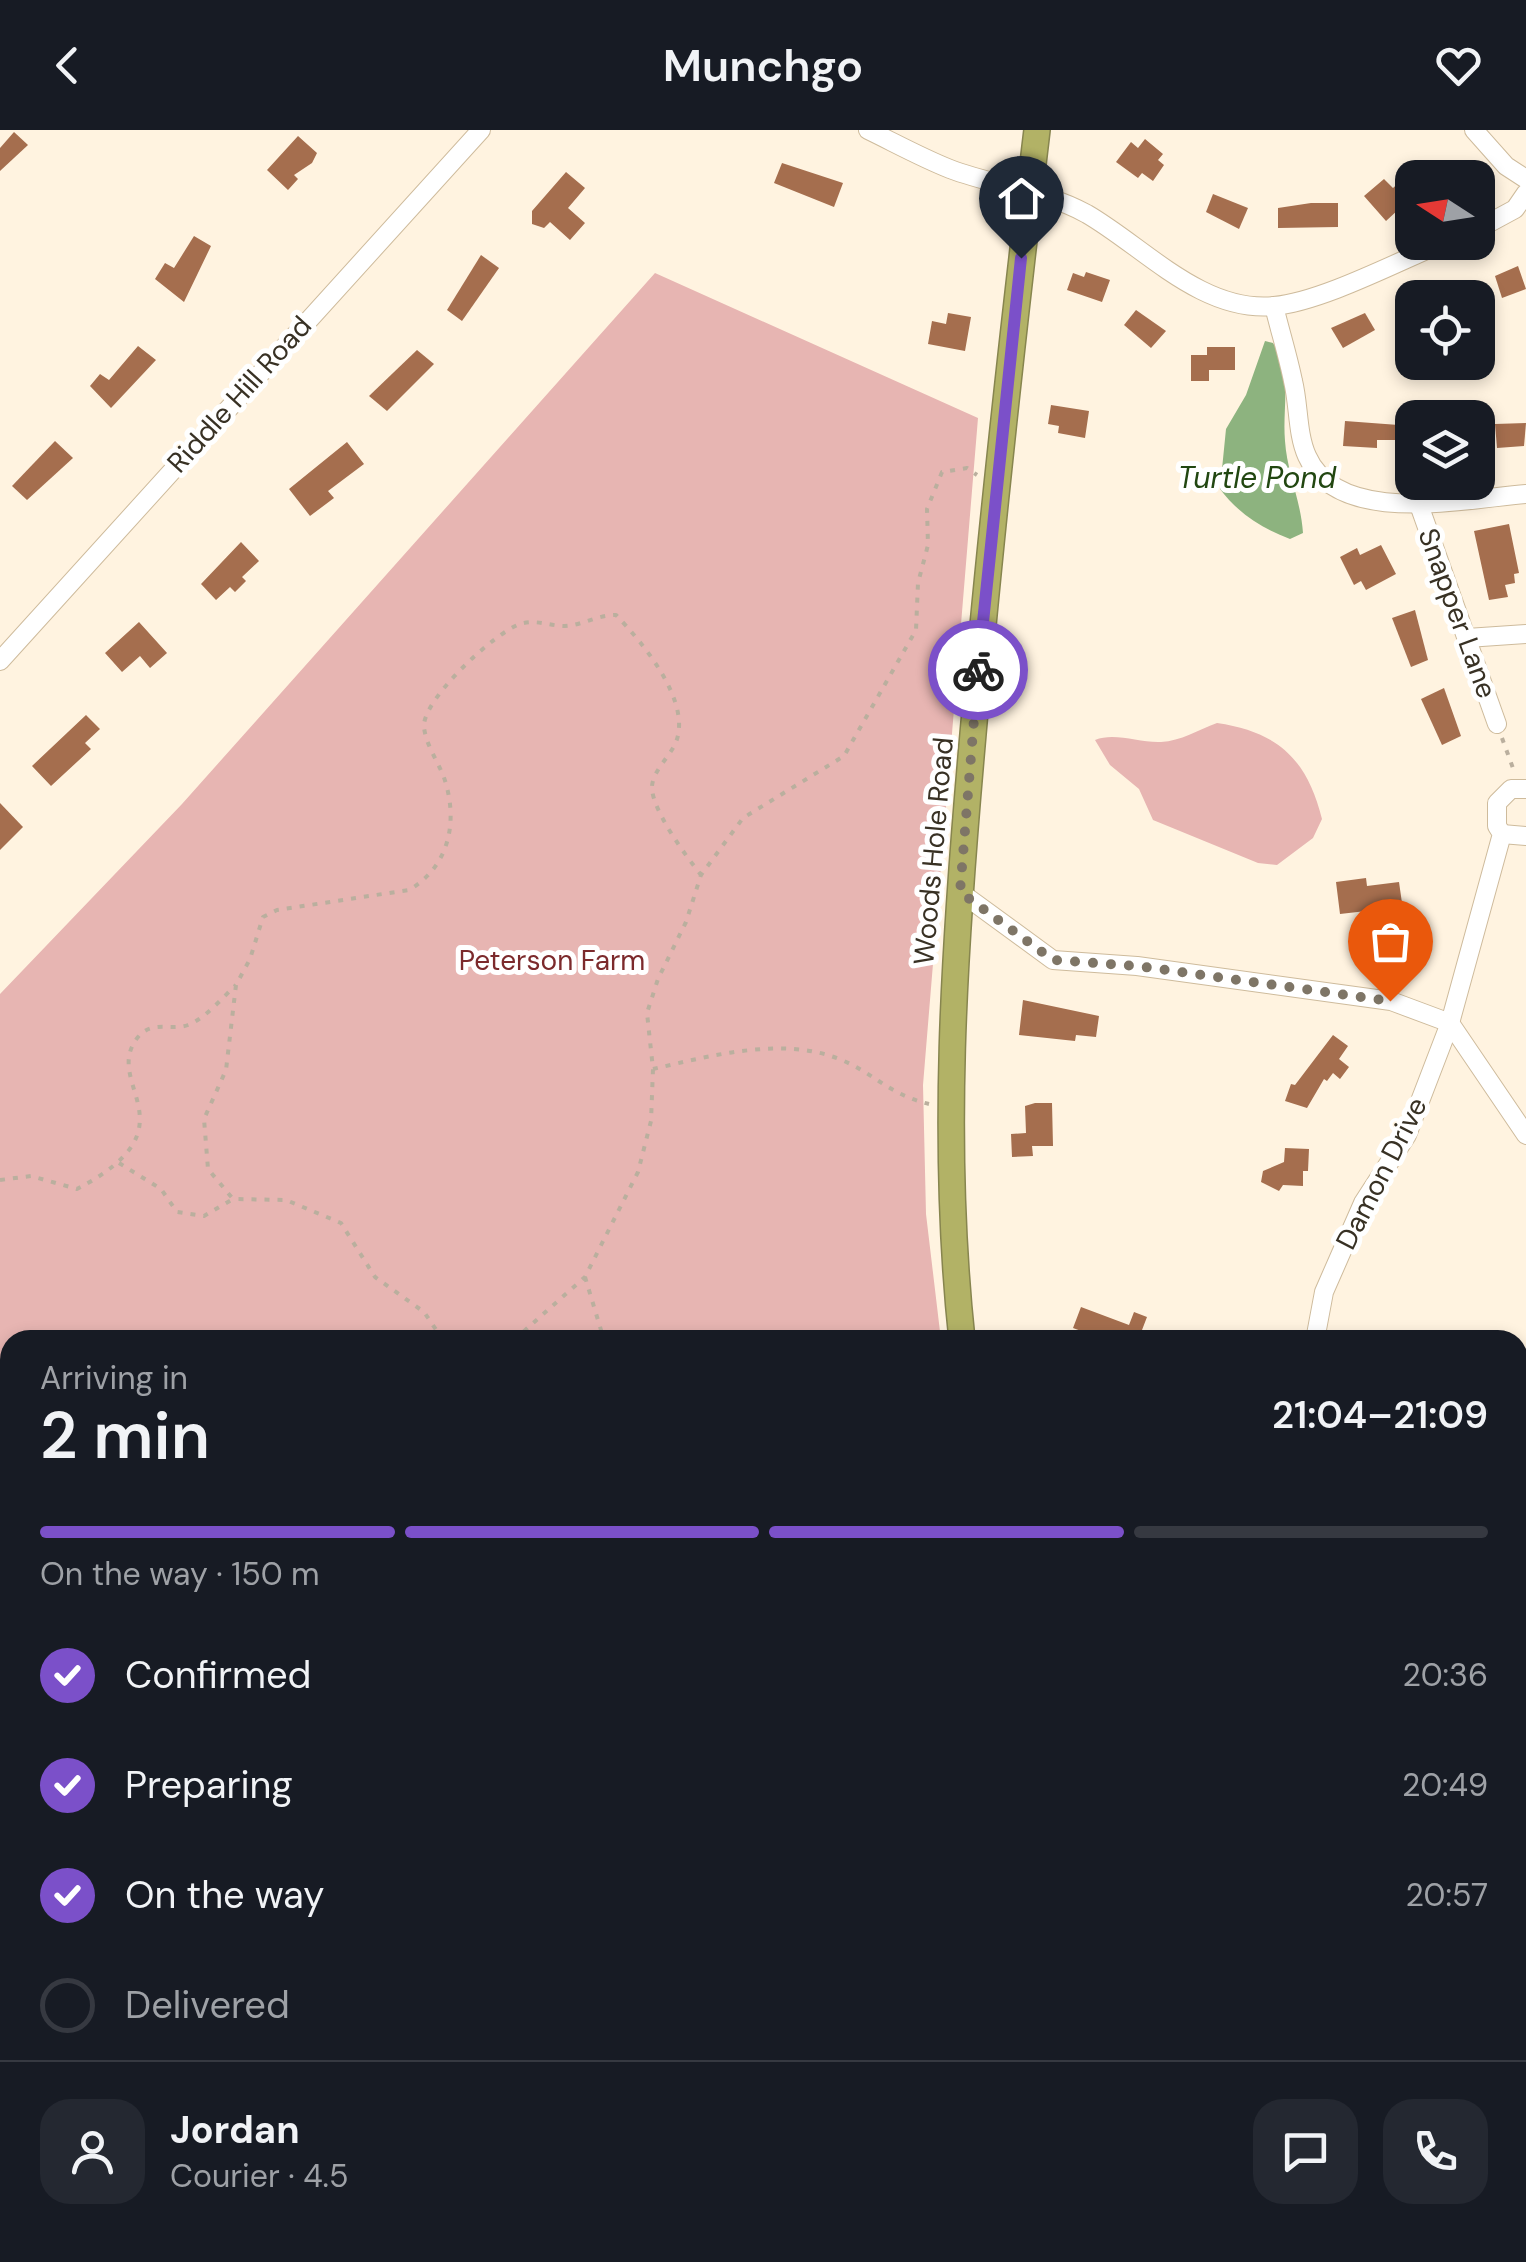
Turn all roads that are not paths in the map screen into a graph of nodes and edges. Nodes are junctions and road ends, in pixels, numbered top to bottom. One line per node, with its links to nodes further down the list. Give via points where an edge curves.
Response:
1 (481, 130): 15 (street, Riddle Hill Road)
2 (868, 130): 6 (street, via 952,170)
3 (1037, 130): 6 (highway, Woods Hole Road)
4 (1474, 130): 5 (street)
5 (1526, 179)
6 (1029, 190): 10 (street, via 1089,215 1216,297); 20 (highway, Woods Hole Road, via 995,474)
7 (1526, 194): 8 (street)
8 (1495, 220)
9 (1397, 260): 10 (street)
10 (1274, 306): 12 (street, via 1306,454 1320,480 1341,495)
11 (1526, 494): 12 (street)
12 (1418, 502): 14 (street, Snapper Lane)
13 (1526, 634): 14 (street)
14 (1467, 638): 16 (street, Snapper Lane)
15 (0, 661)
16 (1498, 724)
17 (1523, 788): 18 (street, Damon Drive, via 1502,794 1497,803)
18 (1502, 834): 19 (street); 21 (street, Damon Drive)
19 (1526, 836)
20 (960, 892): 21 (street, via 1053,960 1390,1001); 23 (highway, Woods Hole Road, via 950,1109)
21 (1450, 1023): 22 (street); 24 (street, Damon Drive, via 1407,1135 1342,1249)
22 (1526, 1135)
23 (961, 1330)
24 (1317, 1330)

